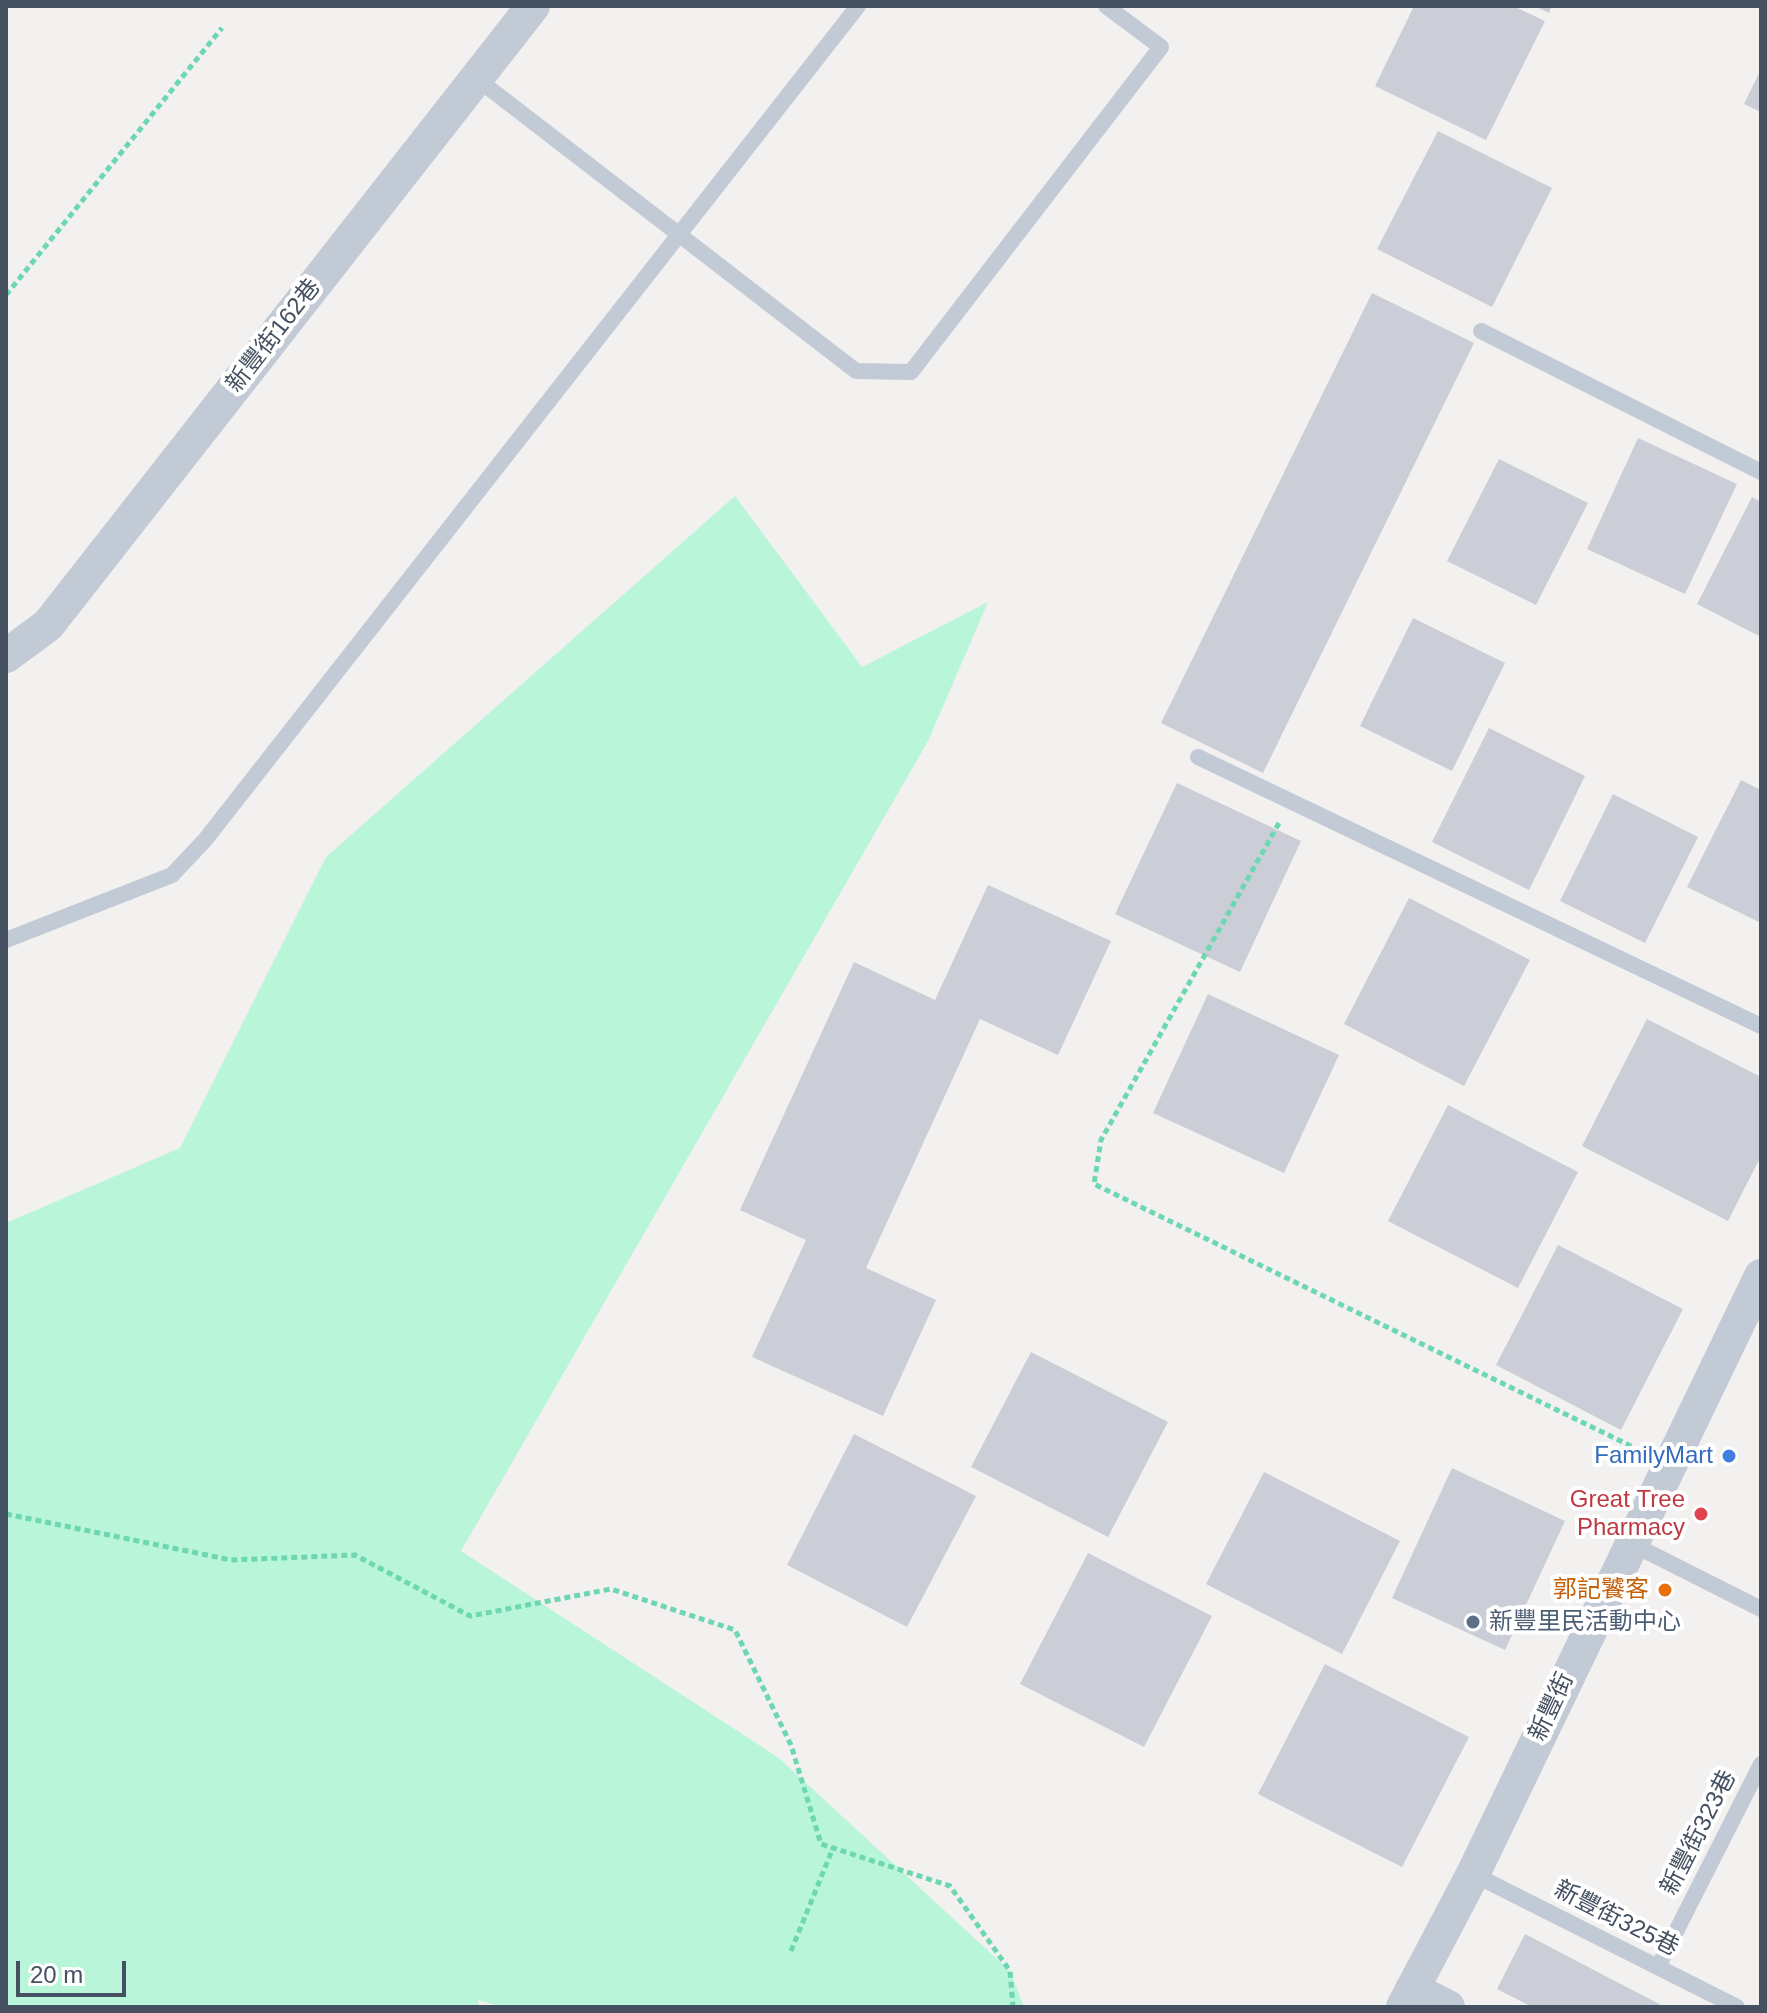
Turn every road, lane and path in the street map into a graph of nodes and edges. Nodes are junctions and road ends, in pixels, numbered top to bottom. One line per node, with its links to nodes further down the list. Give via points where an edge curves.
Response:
1 (533, 6): 5 (street, 新豐街162巷)
2 (858, 6): 6 (lane)
3 (1106, 6): 6 (lane, via 1161,47 911,372 856,371)
4 (222, 28): 7 (path)
5 (476, 78): 6 (lane); 10 (street, 新豐街162巷, via 48,625)
6 (680, 232): 13 (lane, via 205,840 172,875)
7 (6, 295)
8 (1481, 331): 9 (lane)
9 (1761, 472)
10 (6, 656)
11 (1198, 757): 12 (lane)
12 (1291, 802): 14 (lane); 16 (path, via 1101,1140 1094,1184)
13 (6, 940)
14 (1761, 1026)
15 (1761, 1276): 16 (street, 新豐街)
16 (1669, 1465): 18 (street, 新豐街)
17 (6, 1514): 21 (path, via 231,1560 355,1555 470,1616 611,1589 735,1630 791,1745 821,1844)
18 (1630, 1543): 19 (lane); 22 (street, 新豐街)
19 (1761, 1609)
20 (1761, 1764): 24 (lane, 新豐街323巷)
21 (833, 1848): 23 (path); 26 (path, via 950,1886 1010,1971)
22 (1473, 1874): 24 (lane, 新豐街325巷); 25 (street, 新豐街)
23 (791, 1951)
24 (1658, 1967): 28 (lane, 新豐街325巷)
25 (1408, 1998): 27 (street)
26 (1013, 2007)
27 (1448, 2007)
28 (1737, 2007)

